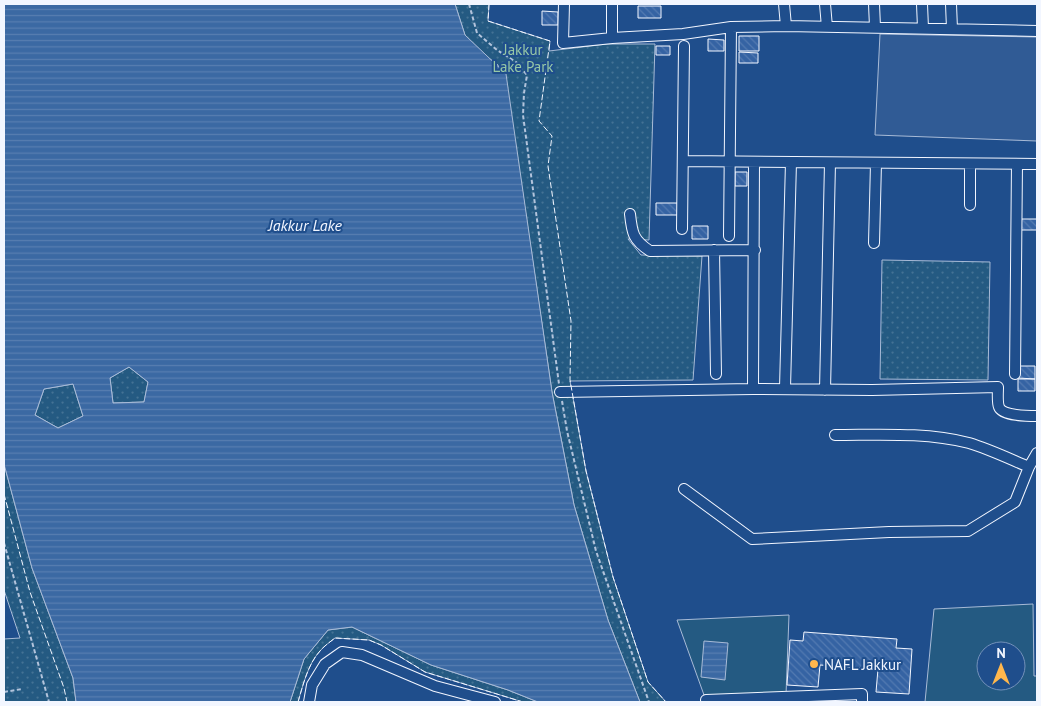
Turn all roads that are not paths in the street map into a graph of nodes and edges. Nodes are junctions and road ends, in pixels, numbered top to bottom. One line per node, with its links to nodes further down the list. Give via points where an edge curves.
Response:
1 (564, 4): 15 (street, via 563,43)
2 (612, 4): 15 (street)
3 (784, 4): 8 (street)
4 (826, 4): 10 (street)
5 (874, 4): 11 (street)
6 (922, 4): 12 (street)
7 (951, 4): 13 (street)
8 (786, 26): 9 (street); 10 (street)
9 (731, 27): 15 (street, via 683,34); 18 (street)
10 (827, 27): 11 (street)
11 (875, 28): 12 (street)
12 (923, 28): 13 (street)
13 (952, 29): 14 (street)
14 (1037, 30)
15 (612, 38)
16 (684, 46): 17 (street)
17 (683, 162): 18 (street); 28 (street)
18 (730, 162): 19 (street); 29 (street)
19 (754, 162): 20 (street); 32 (street)
20 (791, 162): 21 (street); 35 (street)
21 (830, 162): 22 (street); 37 (street)
22 (876, 163): 23 (street); 30 (street)
23 (970, 164): 24 (street); 26 (street)
24 (1017, 164): 25 (street); 34 (street)
25 (1037, 164)
26 (970, 206)
27 (630, 214): 31 (street, via 632,231 638,243 650,251)
28 (682, 229)
29 (729, 236)
30 (874, 243)
31 (714, 250): 32 (street); 33 (street)
32 (754, 250): 36 (street)
33 (716, 374)
34 (1015, 374)
35 (785, 388): 36 (street); 37 (street)
36 (753, 389): 38 (street)
37 (825, 390): 39 (street, via 998,387 1002,412)
38 (560, 392)
39 (1037, 416)
40 (835, 435): 42 (street, via 942,438 970,444)
41 (1037, 453): 42 (street)
42 (1029, 467): 43 (street, via 1016,502 968,531 752,540)
43 (684, 489)
44 (706, 700): 47 (street, via 862,694)
45 (309, 702): 46 (street, via 312,685 325,664 342,652 362,655 435,686)
46 (495, 702)
47 (862, 702)

